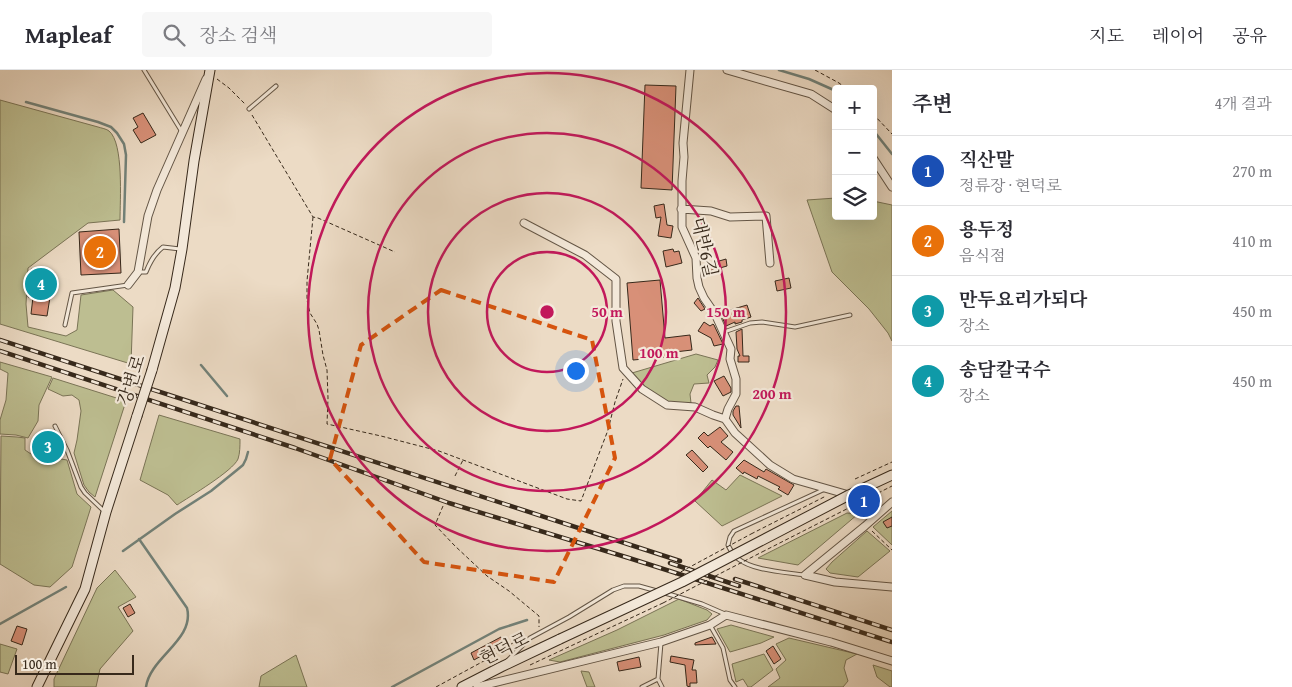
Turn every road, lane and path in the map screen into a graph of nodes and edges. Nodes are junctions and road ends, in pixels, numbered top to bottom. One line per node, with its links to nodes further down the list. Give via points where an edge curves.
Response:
1 (144, 70): 11 (lane)
2 (690, 70): 15 (street, 대반6길)
3 (727, 70): 8 (street, via 811,94)
4 (815, 70): 6 (path)
5 (209, 72): 9 (path); 11 (street); 18 (street, 강변로)
6 (842, 85)
7 (276, 86): 9 (lane)
8 (832, 107)
9 (249, 109): 16 (path)
10 (877, 118): 12 (path)
11 (182, 132): 21 (street, via 148,216)
12 (892, 134)
13 (877, 164): 14 (street)
14 (892, 187)
15 (681, 209): 20 (street, via 730,218 766,216); 25 (street, 대반6길, via 682,227 696,258 699,287)
16 (313, 217): 19 (path); 29 (path, via 308,300 310,313 319,330 327,370 327,424 440,451)
17 (524, 223): 26 (street, via 585,255 616,279 616,321)
18 (182, 249): 21 (lane, via 163,248 156,252 146,272); 39 (street, 강변로, bridge, via 175,288 152,370)
19 (395, 252)
20 (770, 263)
21 (138, 272): 22 (street)
22 (128, 285): 24 (lane, via 72,293)
23 (850, 315): 25 (lane, via 795,327 750,323)
24 (65, 325)
25 (724, 332): 27 (street, 대반6길, via 731,349 730,359 736,379 736,394)
26 (623, 368): 27 (street, via 642,389 667,405 695,407); 29 (path, via 624,381 581,501 567,499)
27 (725, 419): 35 (street, via 735,434 770,465 793,479)
28 (55, 426): 39 (lane, via 81,487)
29 (463, 460): 32 (path)
30 (892, 462): 33 (path)
31 (892, 475): 36 (street)
32 (455, 476)
33 (856, 479)
34 (892, 486): 52 (path, bridge, via 663,603)
35 (826, 492): 36 (street); 42 (path, bridge); 43 (lane, via 734,532 730,537 728,545 731,552 746,563)
36 (850, 495): 51 (street, 현덕로, bridge, via 682,582)
37 (892, 502): 40 (street)
38 (443, 506): 47 (path, via 435,525 487,576 539,616)
39 (106, 512): 54 (street, 강변로, via 85,589)
40 (866, 526): 41 (path); 43 (street)
41 (892, 550)
42 (675, 575)
43 (805, 575): 44 (street, via 835,582)
44 (892, 587)
45 (726, 615): 46 (street); 47 (lane, via 702,604 639,586 624,586); 50 (street)
46 (710, 625): 49 (street); 60 (lane, via 723,648 730,680)
47 (540, 633): 51 (lane, via 530,638)
48 (527, 634): 55 (path)
49 (661, 642): 53 (lane); 57 (street)
50 (892, 661)
51 (501, 667): 56 (street, 현덕로)
52 (527, 667)
53 (658, 679): 58 (lane); 59 (lane)
54 (37, 687)
55 (436, 687)
56 (462, 687)
57 (477, 687)
58 (642, 687)
59 (662, 687)
60 (735, 687)

